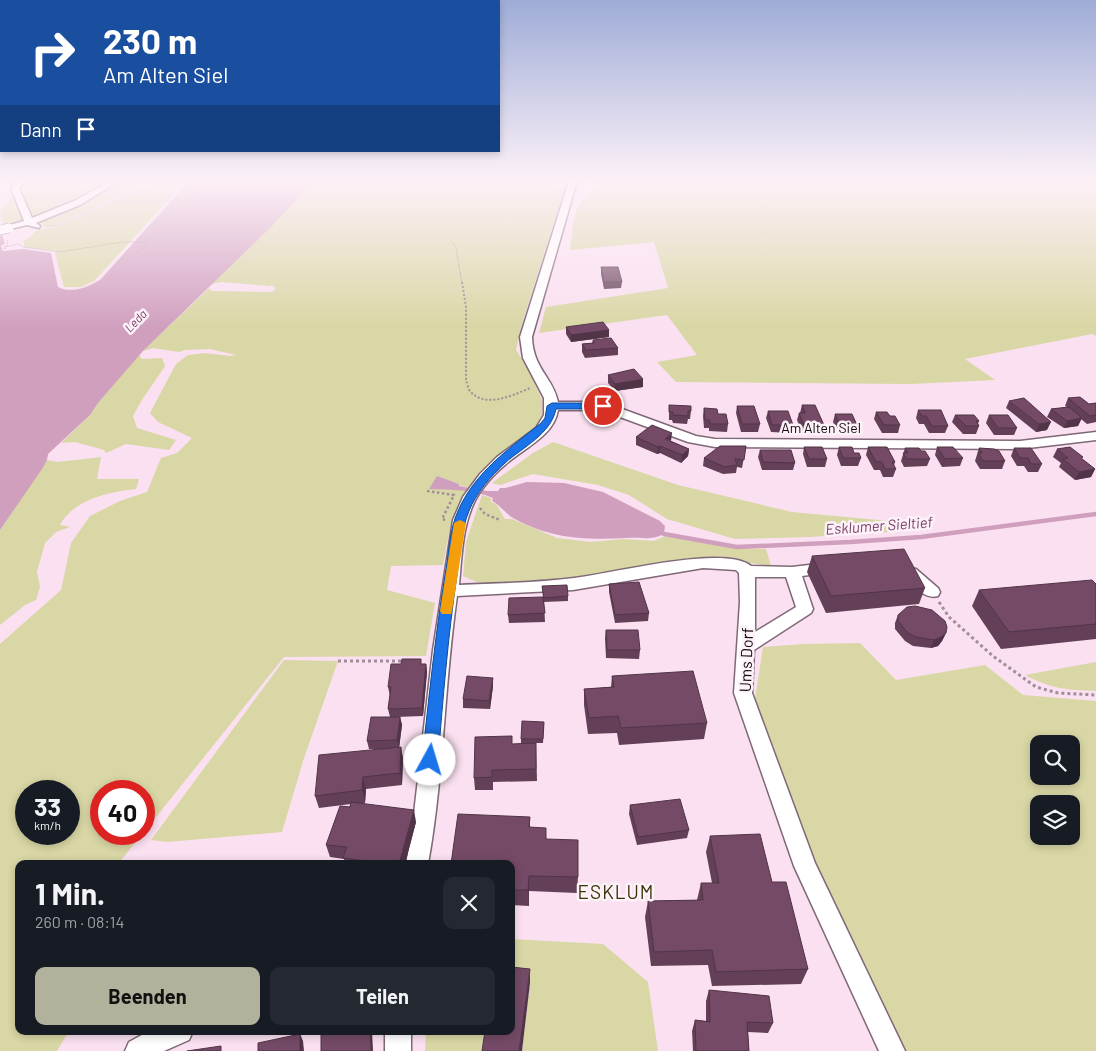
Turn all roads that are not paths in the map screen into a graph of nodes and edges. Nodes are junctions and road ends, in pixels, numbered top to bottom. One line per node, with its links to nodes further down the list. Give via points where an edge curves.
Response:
1 (558, 230): 2 (street, via 526,337 528,359)
2 (552, 406): 3 (street, Am Alten Siel, via 603,406 693,439 715,443 1020,445); 8 (street, via 545,425 501,461 475,490 463,511)
3 (1096, 436)
4 (896, 561): 9 (street)
5 (839, 567): 7 (street)
6 (747, 571): 7 (street); 8 (street, via 728,562 703,563 573,584); 10 (street, Ums Dorf)
7 (792, 572): 10 (street, via 805,609)
8 (449, 591): 11 (street)
9 (932, 592)
10 (747, 646): 16 (street, Ums Dorf, via 743,693 758,739 805,866)
11 (418, 860)
12 (169, 1035): 14 (street)
13 (398, 1035): 15 (street)
14 (138, 1051)
15 (398, 1051)
16 (892, 1051)

